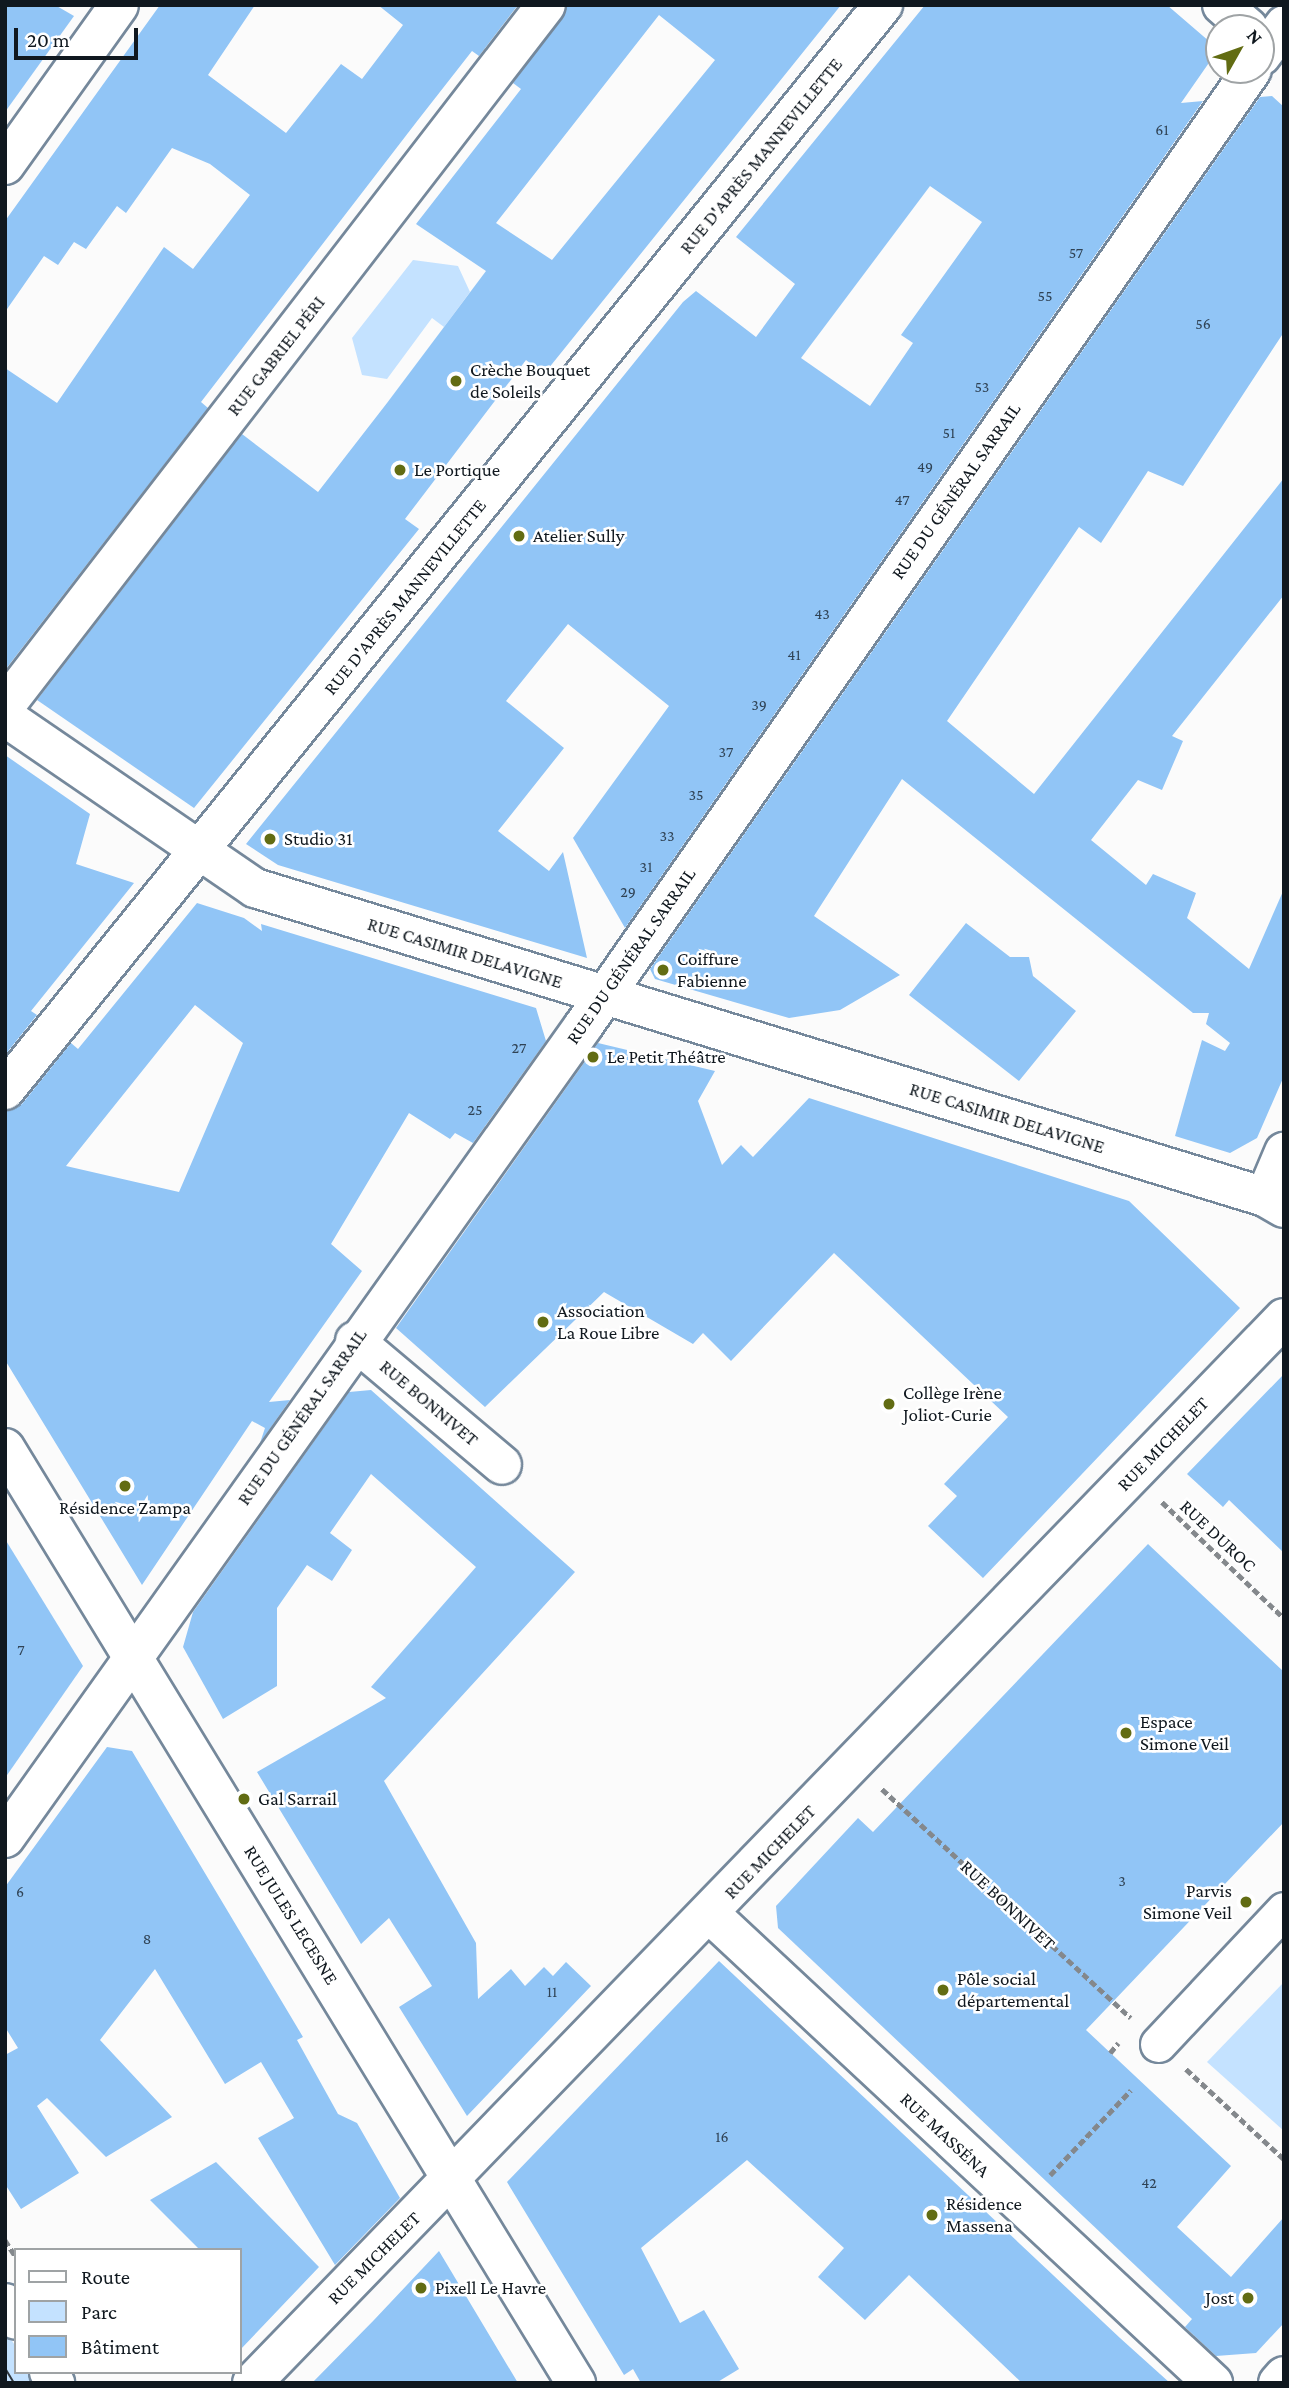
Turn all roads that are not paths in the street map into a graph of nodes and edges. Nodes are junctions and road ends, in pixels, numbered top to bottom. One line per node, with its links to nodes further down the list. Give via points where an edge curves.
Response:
1 (119, 5): 5 (street)
2 (546, 5): 6 (street, RUE GABRIEL PÉRI)
3 (883, 5): 8 (street, RUE D'APRÈS MANNEVILLETTE)
4 (1238, 84): 9 (street, RUE DU GÉNÉRAL SARRAIL)
5 (5, 165)
6 (5, 706)
7 (5, 717): 8 (street, RUE CASIMIR DELAVIGNE)
8 (200, 852): 9 (street, RUE CASIMIR DELAVIGNE, via 255,888); 10 (street, RUE D'APRÈS MANNEVILLETTE)
9 (603, 995): 12 (street, RUE CASIMIR DELAVIGNE); 14 (street, RUE DU GÉNÉRAL SARRAIL)
10 (5, 1090)
11 (1284, 1152): 12 (street)
12 (1274, 1203)
13 (1284, 1318): 20 (street, RUE MICHELET)
14 (355, 1341): 16 (street, RUE BONNIVET); 17 (street, RUE DU GÉNÉRAL SARRAIL)
15 (5, 1448): 17 (street, RUE JULES LECESNE)
16 (502, 1465)
17 (131, 1660): 18 (street, RUE DU GÉNÉRAL SARRAIL); 22 (street, RUE JULES LECESNE)
18 (5, 1838)
19 (1284, 1910): 21 (street)
20 (710, 1914): 22 (street, RUE MICHELET); 26 (street, RUE MASSÉNA)
21 (1158, 2044)
22 (452, 2181): 24 (street, RUE MICHELET); 25 (street, RUE JULES LECESNE)
23 (1284, 2376): 27 (street)
24 (252, 2383)
25 (576, 2383)
26 (1213, 2383)
27 (1278, 2383)

